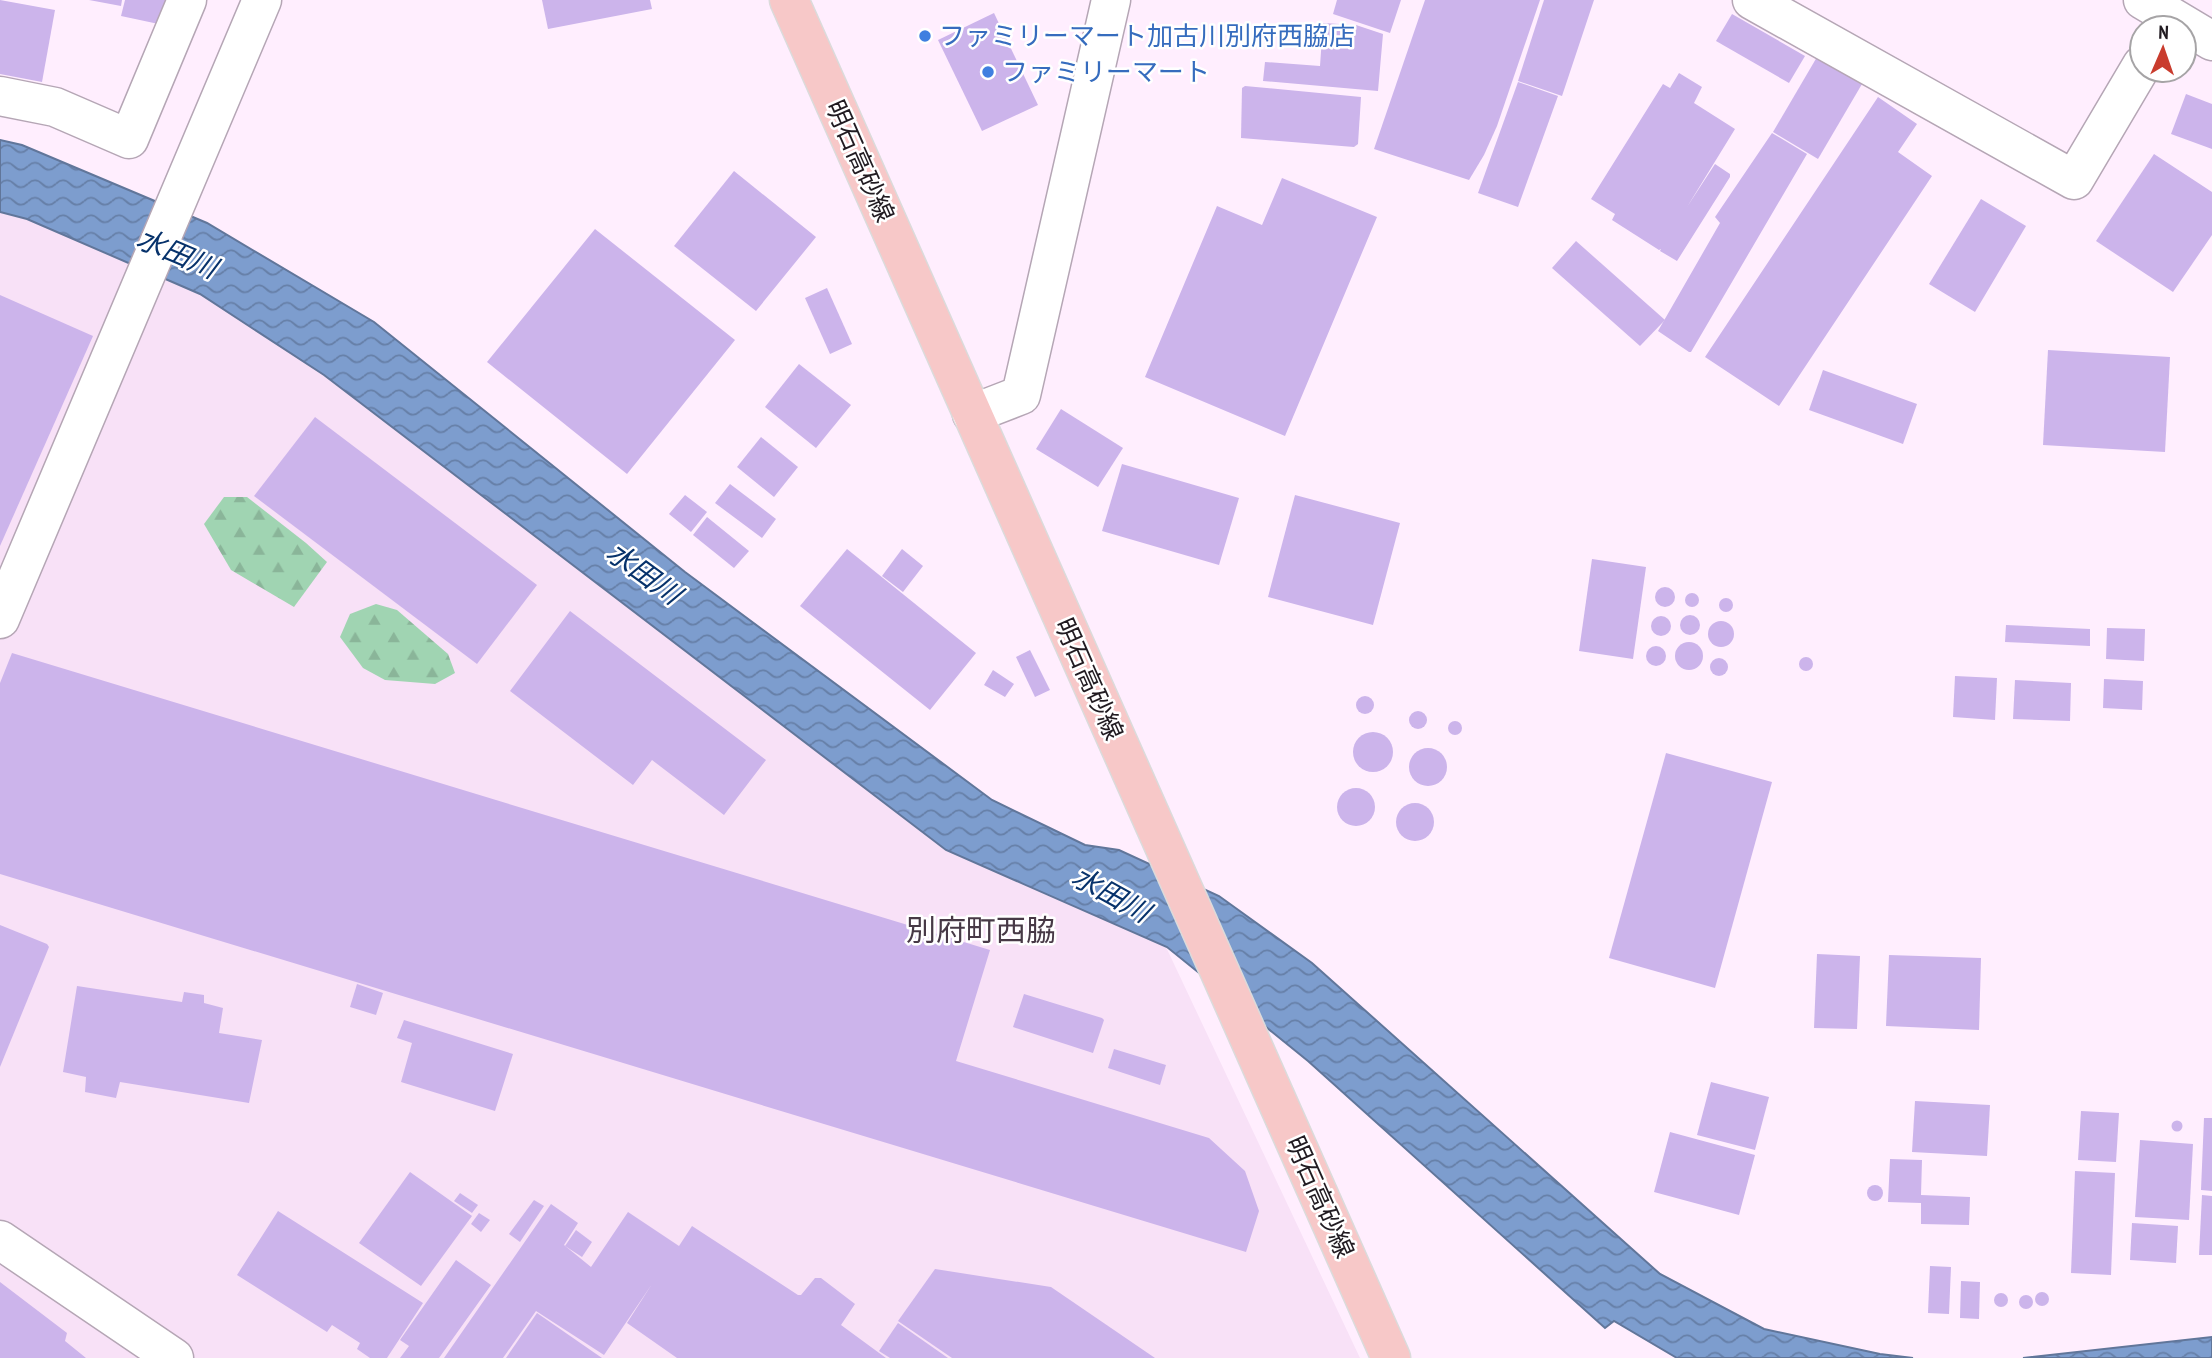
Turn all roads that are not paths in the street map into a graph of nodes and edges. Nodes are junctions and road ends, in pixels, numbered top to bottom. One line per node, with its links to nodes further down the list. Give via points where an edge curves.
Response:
1 (187, 0): 9 (street, via 129,139 55,107)
2 (262, 0): 11 (street)
3 (789, 0): 10 (main road, 明石高砂線)
4 (1111, 0): 10 (street, via 1021,396)
5 (1752, 0): 8 (street, via 2074,180)
6 (2154, 9): 7 (street)
7 (2212, 41)
8 (2131, 84)
9 (0, 96)
10 (972, 414): 14 (main road, 明石高砂線)
11 (0, 619)
12 (0, 1240): 13 (street)
13 (174, 1358)
14 (1391, 1358)

